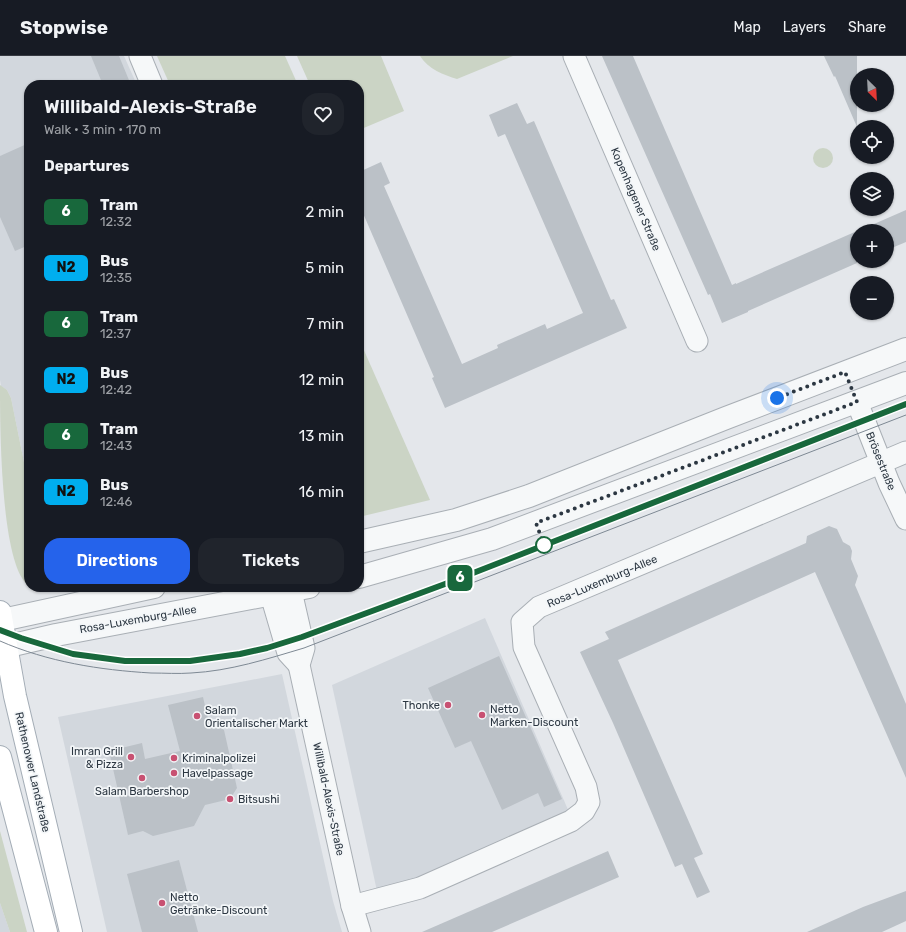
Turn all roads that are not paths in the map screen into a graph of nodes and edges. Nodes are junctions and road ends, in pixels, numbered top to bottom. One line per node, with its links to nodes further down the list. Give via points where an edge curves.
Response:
1 (140, 56): 3 (street)
2 (574, 56): 4 (street, Kopenhagener Straße)
3 (150, 80)
4 (697, 341)
5 (906, 349): 6 (street)
6 (845, 372): 8 (street); 12 (street, via 529,496 456,520)
7 (906, 383): 8 (street)
8 (857, 402): 10 (street, Brösestraße); 13 (street, via 492,539)
9 (906, 452): 10 (street, Rosa-Luxemburg-Allee)
10 (881, 463): 11 (street, Brösestraße); 20 (street, Rosa-Luxemburg-Allee, via 539,607 522,622 524,647 586,787 589,802 584,811 571,821 420,888)
11 (906, 519)
12 (364, 541)
13 (364, 575)
14 (129, 592): 17 (street)
15 (271, 592): 18 (street, Rosa-Luxemburg-Allee, via 56,634)
16 (286, 592): 20 (street, Willibald-Alexis-Straße, via 288,653 300,665)
17 (1, 618): 18 (main road, Rathenower Landstraße)
18 (3, 648): 22 (main road, Rathenower Landstraße)
19 (0, 757): 21 (main road)
20 (352, 906): 23 (street, Willibald-Alexis-Straße)
21 (46, 932)
22 (71, 932)
23 (360, 932)

